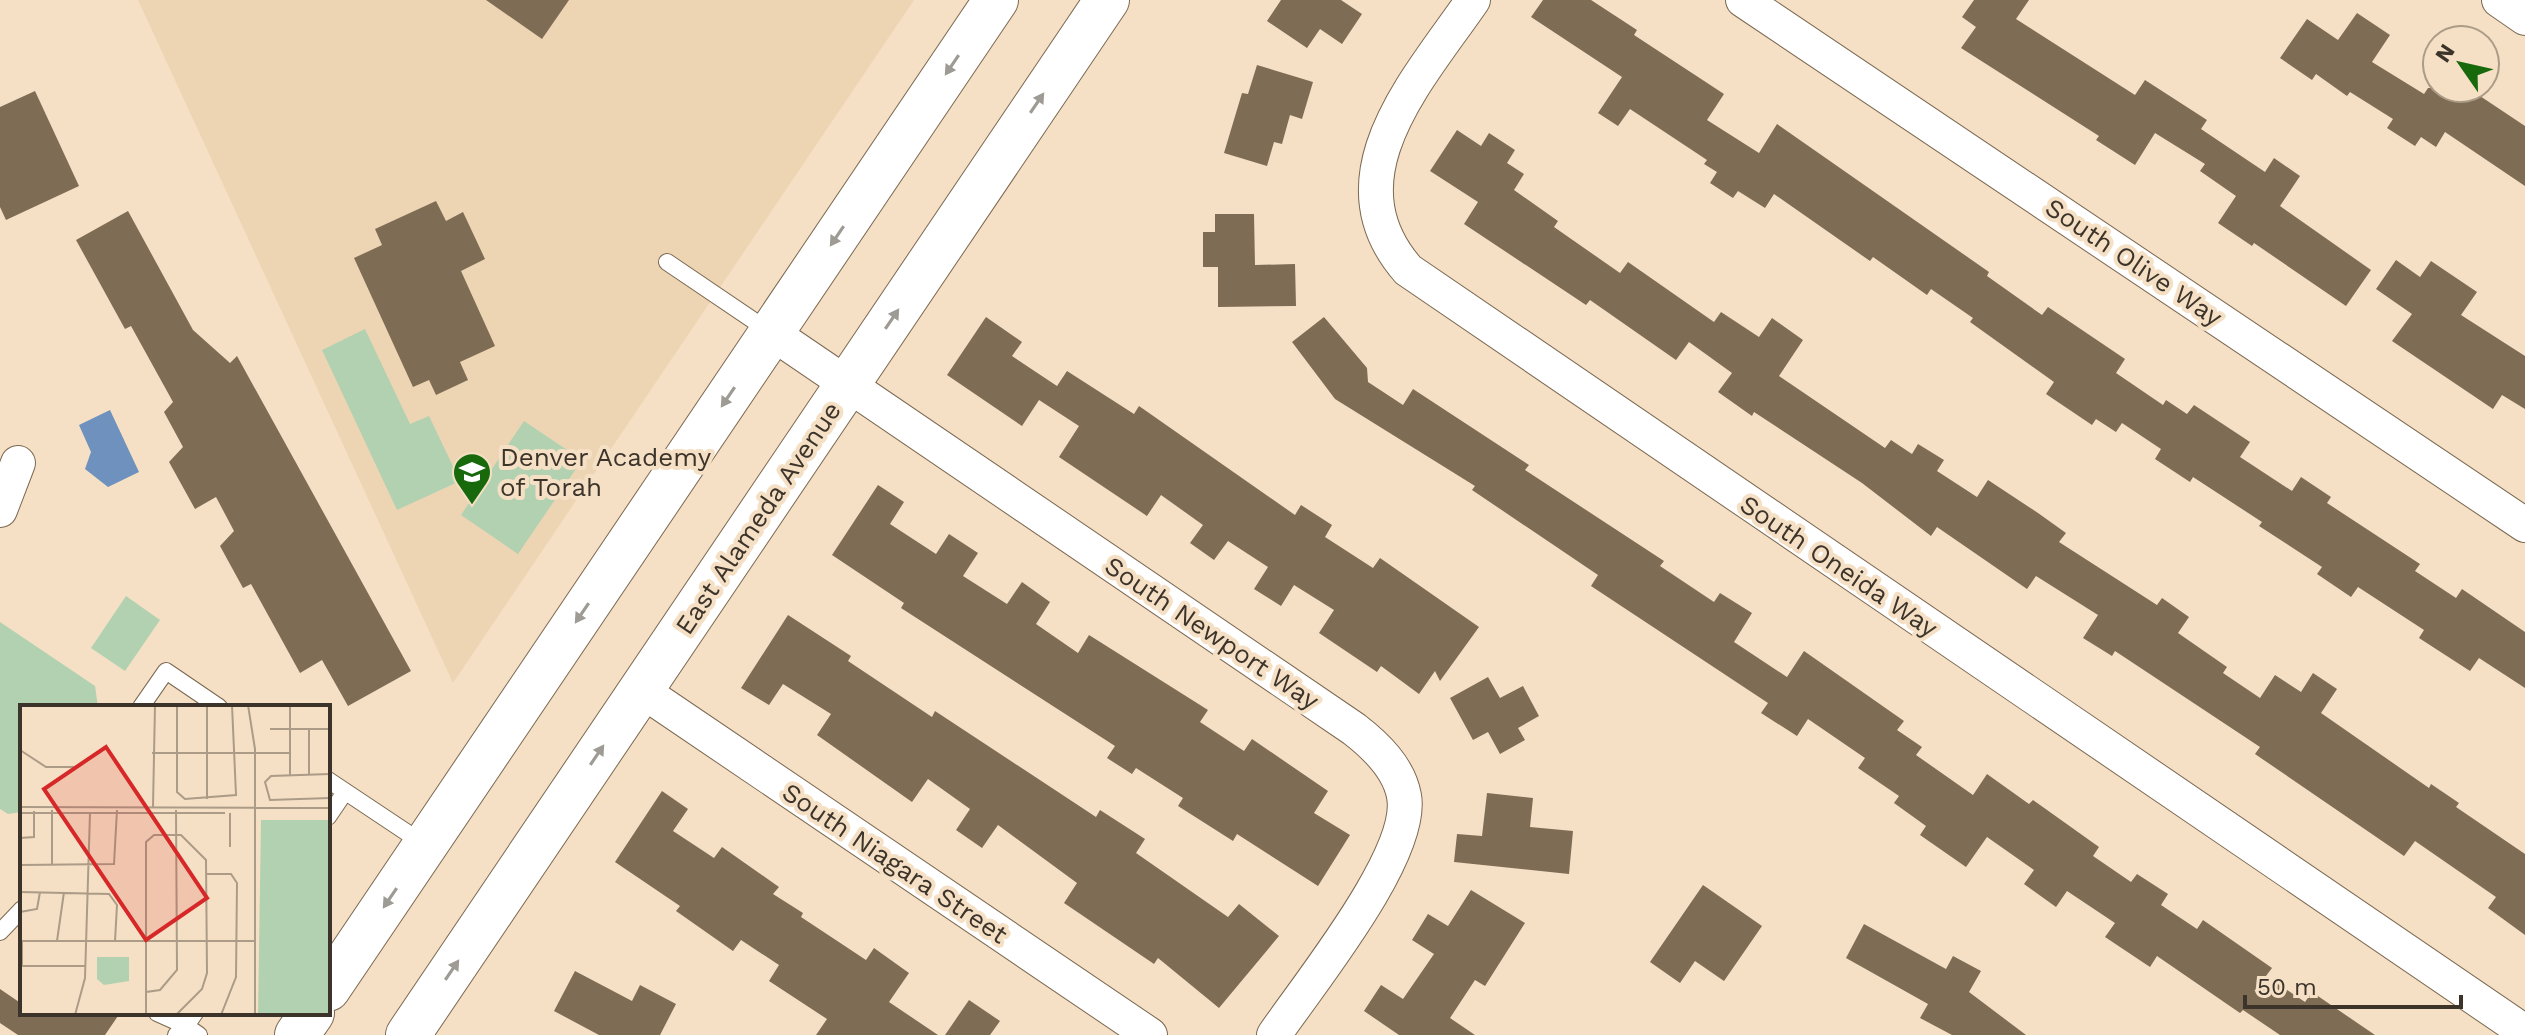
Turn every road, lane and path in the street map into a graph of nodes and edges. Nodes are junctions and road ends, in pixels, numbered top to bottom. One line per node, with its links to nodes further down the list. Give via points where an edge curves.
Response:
1 (996, 0): 8 (main road, one-way to 8)
2 (1107, 0): 9 (main road, East Alameda Avenue, one-way to 2)
3 (1473, 0): 26 (street, South Oneida Way, via 1391,125 1376,166 1374,200 1381,229 1408,270)
4 (1743, 0): 12 (street, South Olive Way)
5 (2499, 0): 6 (street)
6 (2525, 18)
7 (667, 262): 8 (lane)
8 (772, 333): 9 (street, South Newport Way); 19 (main road, one-way to 19)
9 (848, 384): 13 (main road, East Alameda Avenue); 30 (street, South Newport Way, via 1354,729 1394,771 1405,802 1394,852)
10 (18, 463): 11 (street)
11 (0, 510)
12 (2525, 525)
13 (641, 690): 28 (main road, East Alameda Avenue, one-way to 13); 29 (street, South Niagara Street)
14 (142, 705): 15 (lane, via 166,671)
15 (216, 705)
16 (330, 781): 17 (lane)
17 (345, 792): 18 (lane); 19 (lane)
18 (330, 814)
19 (426, 845): 22 (main road, one-way to 22)
20 (20, 911): 21 (lane)
21 (0, 932)
22 (330, 986)
23 (162, 1015): 25 (lane)
24 (311, 1015): 27 (main road)
25 (189, 1027)
26 (2525, 1032)
27 (297, 1035)
28 (408, 1035)
29 (1150, 1035)
30 (1274, 1035)

